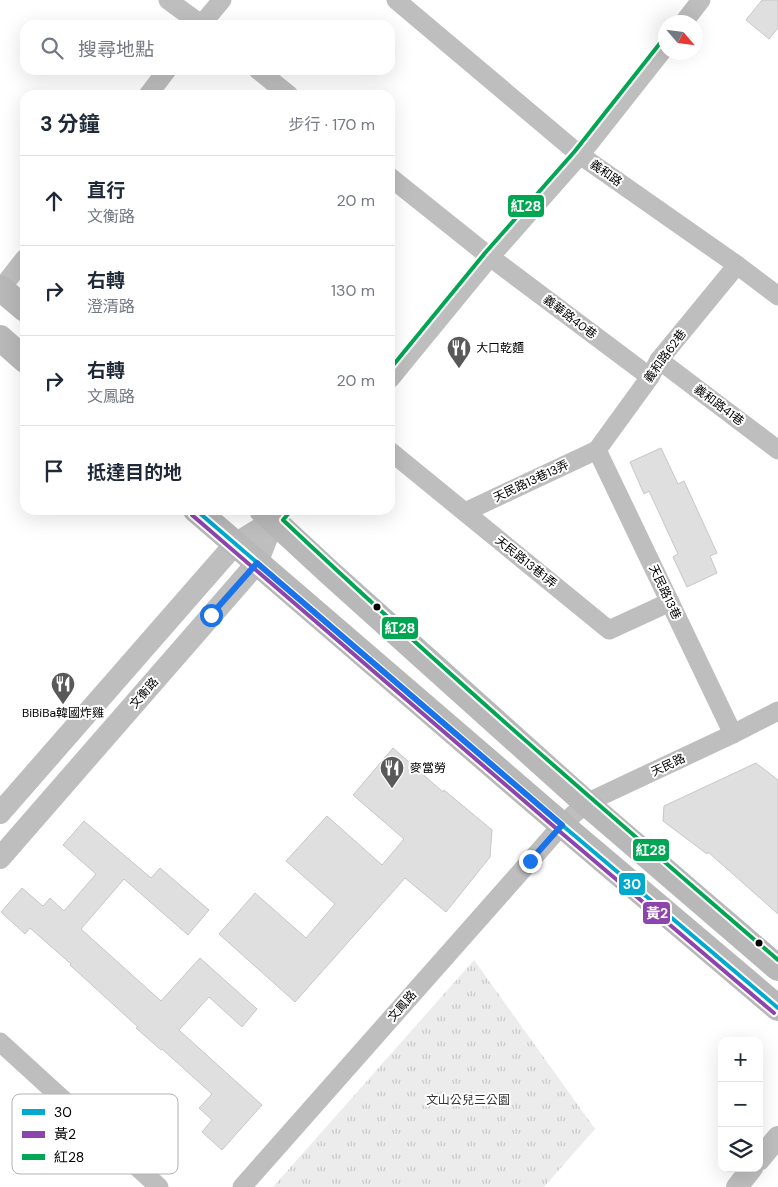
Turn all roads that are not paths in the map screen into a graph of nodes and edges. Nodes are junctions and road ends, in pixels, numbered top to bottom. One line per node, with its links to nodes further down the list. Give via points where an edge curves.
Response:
1 (168, 0): 6 (street)
2 (222, 0): 7 (street)
3 (396, 0): 13 (street, 義和路)
4 (701, 0): 5 (street)
5 (689, 15)
6 (194, 20)
7 (205, 20)
8 (658, 56): 13 (street)
9 (163, 75): 11 (street)
10 (264, 75): 12 (street)
11 (152, 90)
12 (283, 90)
13 (580, 155): 15 (street); 17 (street, 義和路)
14 (395, 181): 15 (street, 義華路40巷)
15 (490, 257): 23 (street); 24 (street, 義華路40巷)
16 (20, 264): 18 (street)
17 (737, 265): 19 (street, 義和路); 24 (street, 義和路62巷)
18 (0, 289): 20 (main road)
19 (778, 296)
20 (20, 305)
21 (0, 338): 22 (main road)
22 (20, 356)
23 (395, 366)
24 (655, 368): 25 (street, 義和路62巷); 26 (street, 義和路41巷)
25 (598, 450): 28 (street, 天民路13巷13弄); 35 (street, 天民路13巷)
26 (778, 450)
27 (395, 455): 28 (street, 天民路13巷1弄)
28 (465, 512): 35 (street, 天民路13巷1弄, via 609,630)
29 (202, 515): 33 (main road)
30 (271, 515): 33 (street)
31 (272, 515): 34 (street, 文衡路)
32 (275, 515): 38 (main road, via 329,572)
33 (235, 544): 34 (main road); 39 (street)
34 (257, 563): 40 (main road); 41 (street, 文衡路)
35 (670, 602): 37 (street, 天民路13巷)
36 (778, 711): 37 (street, 天民路)
37 (733, 734): 38 (street, 天民路)
38 (586, 803): 40 (street, 天民路); 42 (main road)
39 (0, 813)
40 (562, 825): 43 (main road); 51 (street, 文鳳路)
41 (0, 858)
42 (778, 968)
43 (778, 1008)
44 (0, 1042): 45 (street)
45 (57, 1094)
46 (778, 1137): 47 (street)
47 (763, 1155)
48 (749, 1172): 52 (street)
49 (145, 1174): 50 (street)
50 (159, 1187)
51 (242, 1187)
52 (737, 1187)

